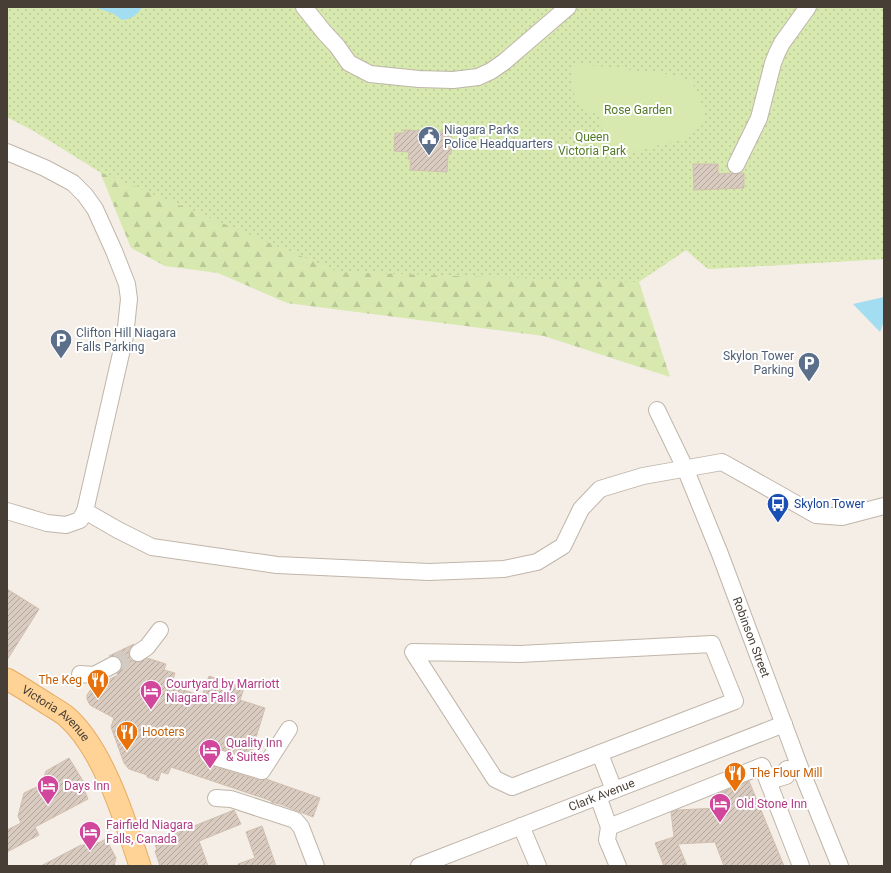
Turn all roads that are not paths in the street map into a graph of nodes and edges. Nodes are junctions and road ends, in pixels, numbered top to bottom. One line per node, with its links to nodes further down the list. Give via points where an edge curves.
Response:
1 (304, 7): 2 (street, via 349,63 370,74 453,80 468,79 490,72)
2 (568, 7)
3 (808, 7): 5 (street, via 777,53 759,118)
4 (7, 152): 10 (street, via 73,183 85,195 96,209 127,284 129,299 125,336)
5 (736, 165)
6 (657, 410): 7 (street, Robinson Street)
7 (684, 468): 8 (street, via 722,462 816,515 842,517); 10 (street, via 643,476 600,490 581,509 563,546 537,562 504,569 429,572 277,565 152,547); 16 (street, Robinson Street, via 720,554)
8 (884, 506)
9 (7, 511): 10 (street, via 47,523 66,525 80,520)
10 (85, 511)
11 (160, 630): 12 (street, via 147,647)
12 (138, 653)
13 (113, 666): 14 (street, via 94,675)
14 (80, 674)
15 (7, 679): 27 (main road, Victoria Avenue, via 66,716 79,729 96,756 124,815)
16 (784, 724): 20 (street, Robinson Street); 22 (street, Clark Avenue)
17 (289, 729): 19 (street, via 262,771)
18 (605, 752): 18 (street, via 512,787 495,779 413,652 520,654 712,644 735,701); 22 (street)
19 (208, 755)
20 (793, 767): 21 (street, via 782,765 771,768); 34 (street, Robinson Street)
21 (768, 776): 25 (street, via 762,766); 33 (street)
22 (620, 788): 23 (street, Clark Avenue)
23 (598, 796): 25 (street); 26 (street, Clark Avenue)
24 (216, 798): 28 (street, via 231,799 295,820 301,827)
25 (609, 827): 32 (street, via 607,840)
26 (517, 828): 29 (street, Clark Avenue); 30 (street); 31 (street)
27 (140, 866)
28 (316, 866)
29 (419, 866)
30 (527, 866)
31 (538, 866)
32 (618, 866)
33 (802, 866)
34 (840, 866)

